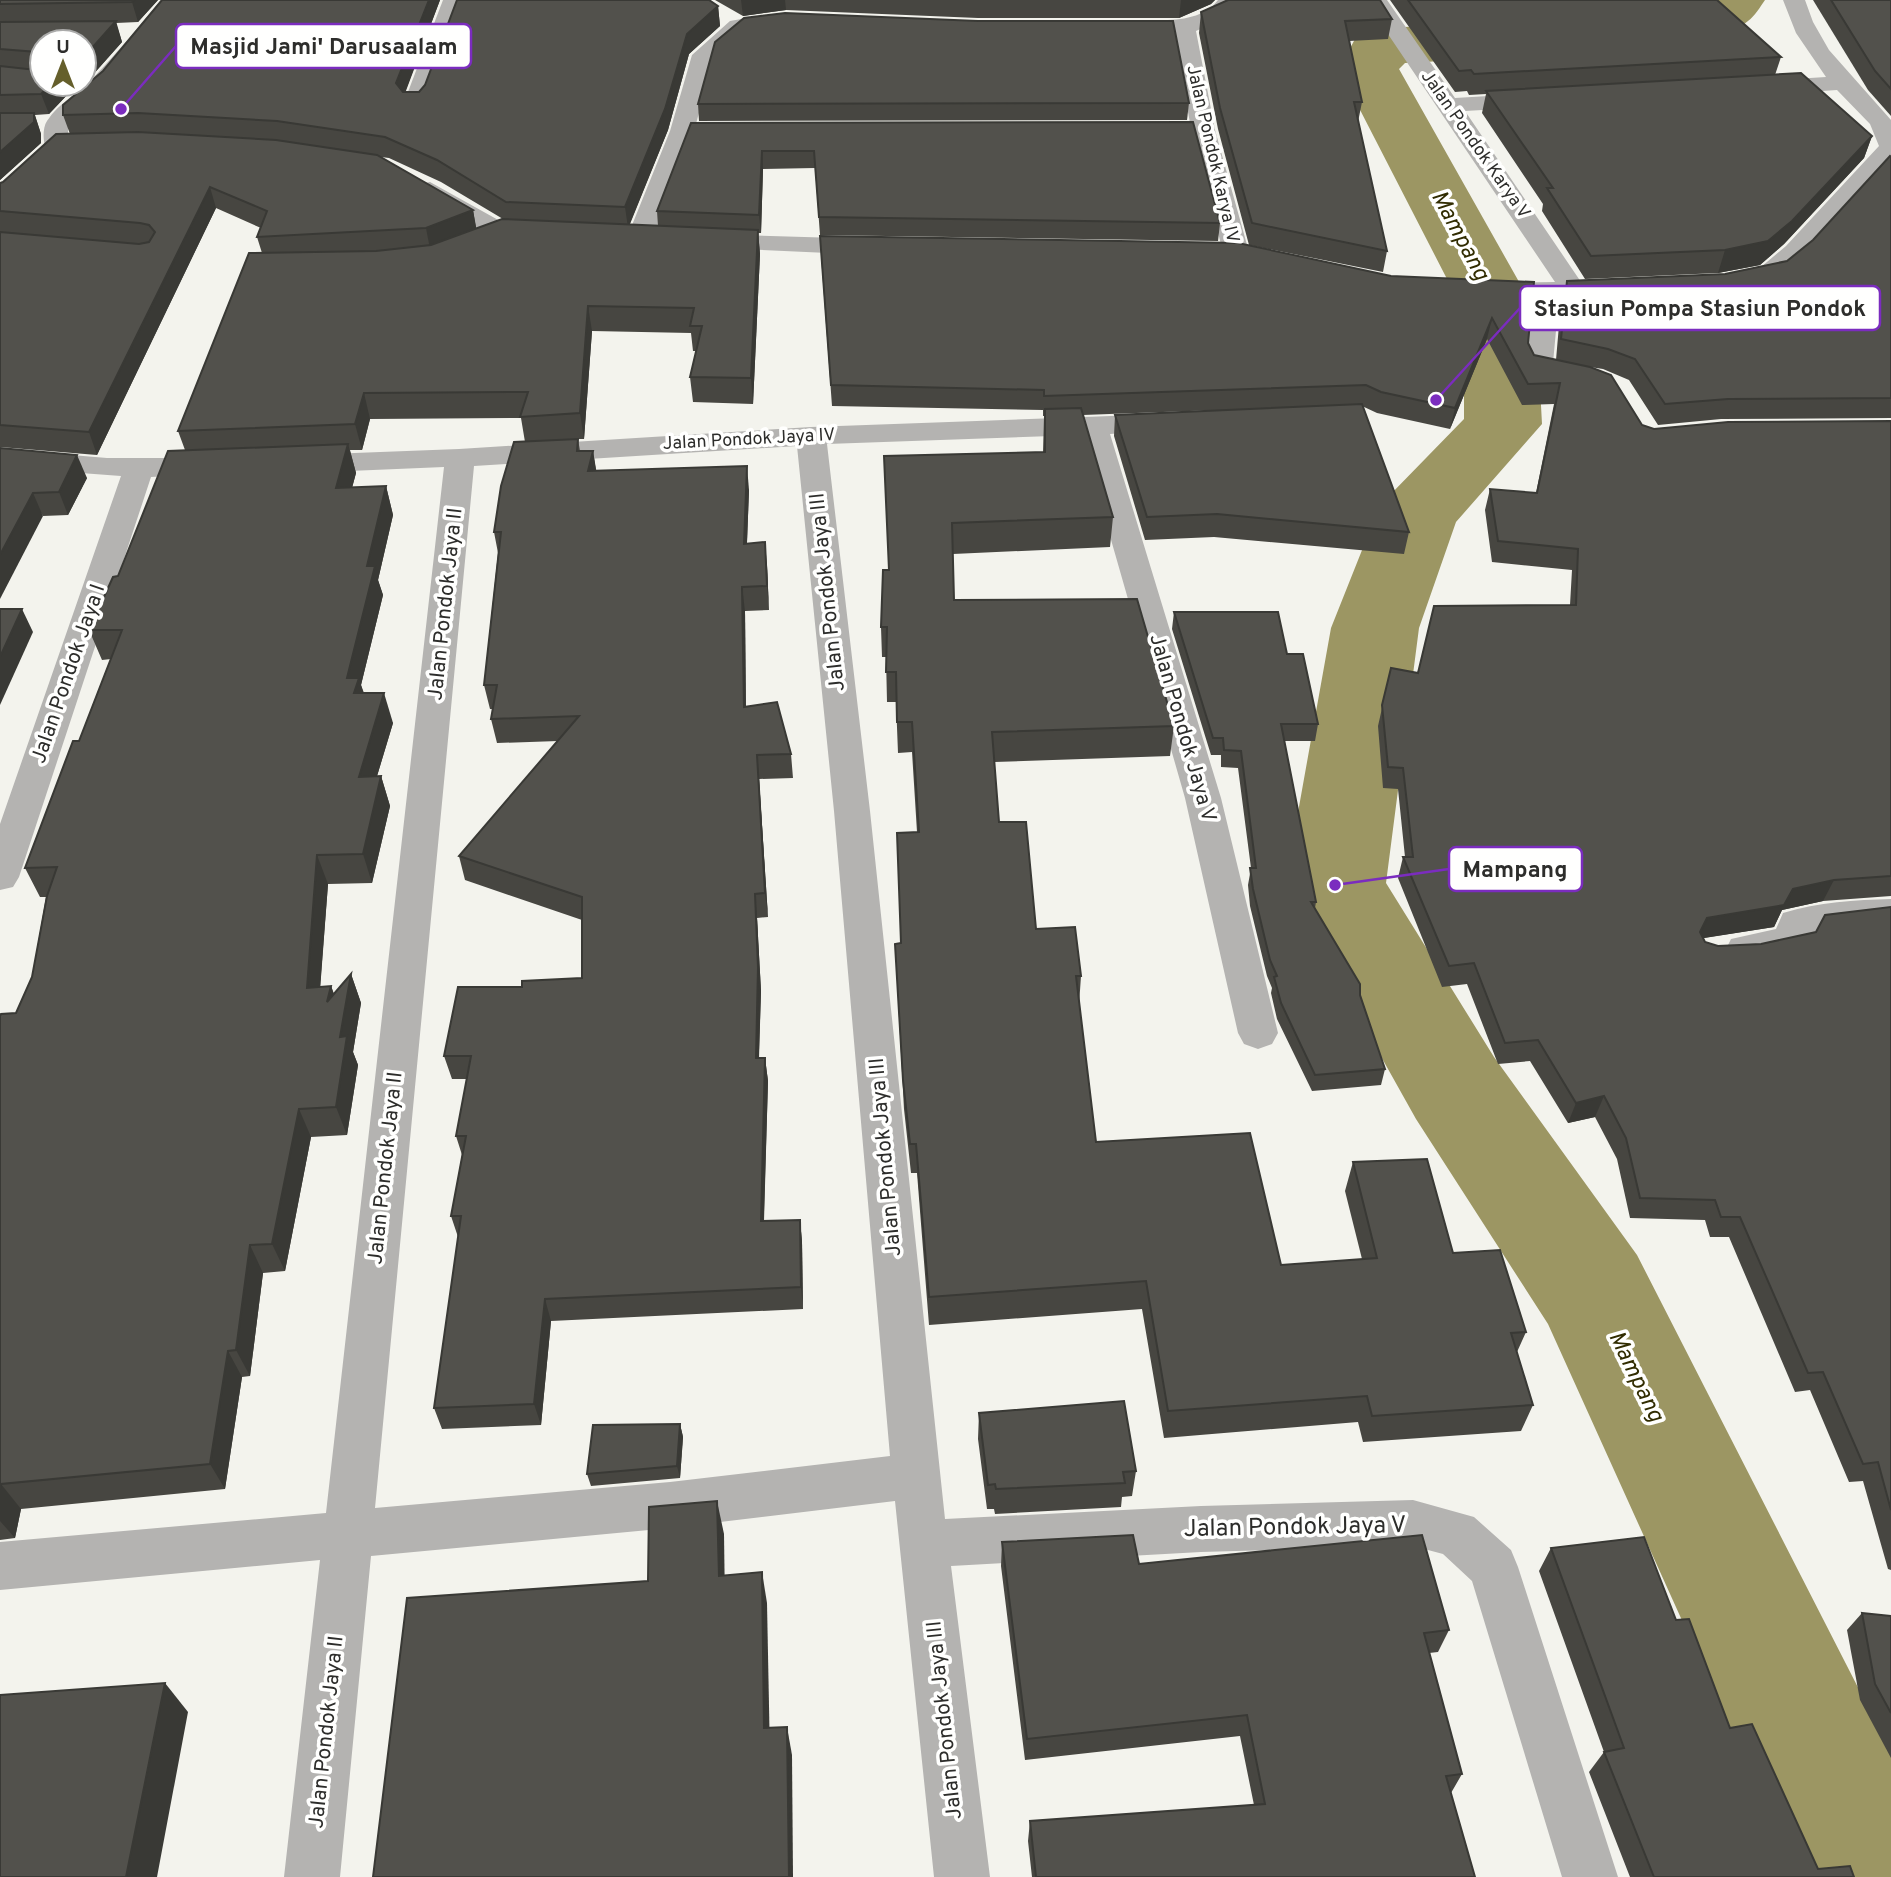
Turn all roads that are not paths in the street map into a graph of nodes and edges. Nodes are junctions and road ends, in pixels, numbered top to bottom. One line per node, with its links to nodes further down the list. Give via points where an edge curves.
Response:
1 (173, 0): 10 (street)
2 (454, 0): 16 (street)
3 (1229, 0): 8 (street, via 1221,11)
4 (1376, 0): 17 (street, Jalan Pondok Karya V)
5 (1794, 0): 12 (street, via 1799,22)
6 (774, 22): 20 (street, via 728,19 703,55)
7 (1101, 28): 8 (street)
8 (1184, 28): 19 (street, Jalan Pondok Karya IV)
9 (123, 32): 10 (street)
10 (146, 32): 11 (street)
11 (98, 77)
12 (1843, 83): 13 (street); 23 (street)
13 (1748, 89)
14 (80, 98): 22 (street)
15 (1557, 99): 17 (street)
16 (415, 105)
17 (1448, 105): 38 (street, Jalan Pondok Karya V)
18 (1121, 130): 19 (street)
19 (1203, 130): 33 (street, Jalan Pondok Karya IV, via 1248,255)
20 (682, 131): 21 (street); 30 (street)
21 (709, 131)
22 (49, 132): 24 (street); 25 (street)
23 (1890, 138): 34 (street, via 1795,252 1770,273)
24 (82, 143)
25 (37, 164)
26 (410, 178): 27 (street)
27 (503, 233): 28 (street); 31 (street)
28 (557, 236)
29 (611, 239): 30 (street)
30 (660, 241): 32 (street)
31 (472, 247)
32 (901, 248)
33 (1209, 252)
34 (1705, 285)
35 (1639, 288): 38 (street)
36 (1471, 291): 37 (street)
37 (1539, 292): 38 (street); 39 (street, via 1541,368)
38 (1574, 292)
39 (1602, 382)
40 (1187, 423): 41 (street, Jalan Pondok Jaya IV)
41 (1093, 426): 42 (street, Jalan Pondok Jaya IV); 49 (street, Jalan Pondok Jaya V, via 1203,798)
42 (811, 436): 44 (street, Jalan Pondok Jaya IV); 50 (street, Jalan Pondok Jaya III)
43 (0, 458): 45 (street, Jalan Pondok Jaya IV)
44 (459, 458): 45 (street, Jalan Pondok Jaya IV); 51 (street, Jalan Pondok Jaya II)
45 (137, 470): 46 (street, Jalan Pondok Jaya I)
46 (0, 877)
47 (1891, 913): 48 (street, via 1797,923 1791,941)
48 (1712, 952)
49 (1258, 1033)
50 (916, 1476): 51 (street); 52 (street, Jalan Pondok Jaya III)
51 (348, 1536): 53 (street); 54 (street, Jalan Pondok Jaya II)
52 (925, 1544): 55 (street, Jalan Pondok Jaya III); 56 (street, Jalan Pondok Jaya V, via 1413,1523 1457,1534 1493,1567)
53 (0, 1566)
54 (312, 1877)
55 (962, 1877)
56 (1590, 1877)

